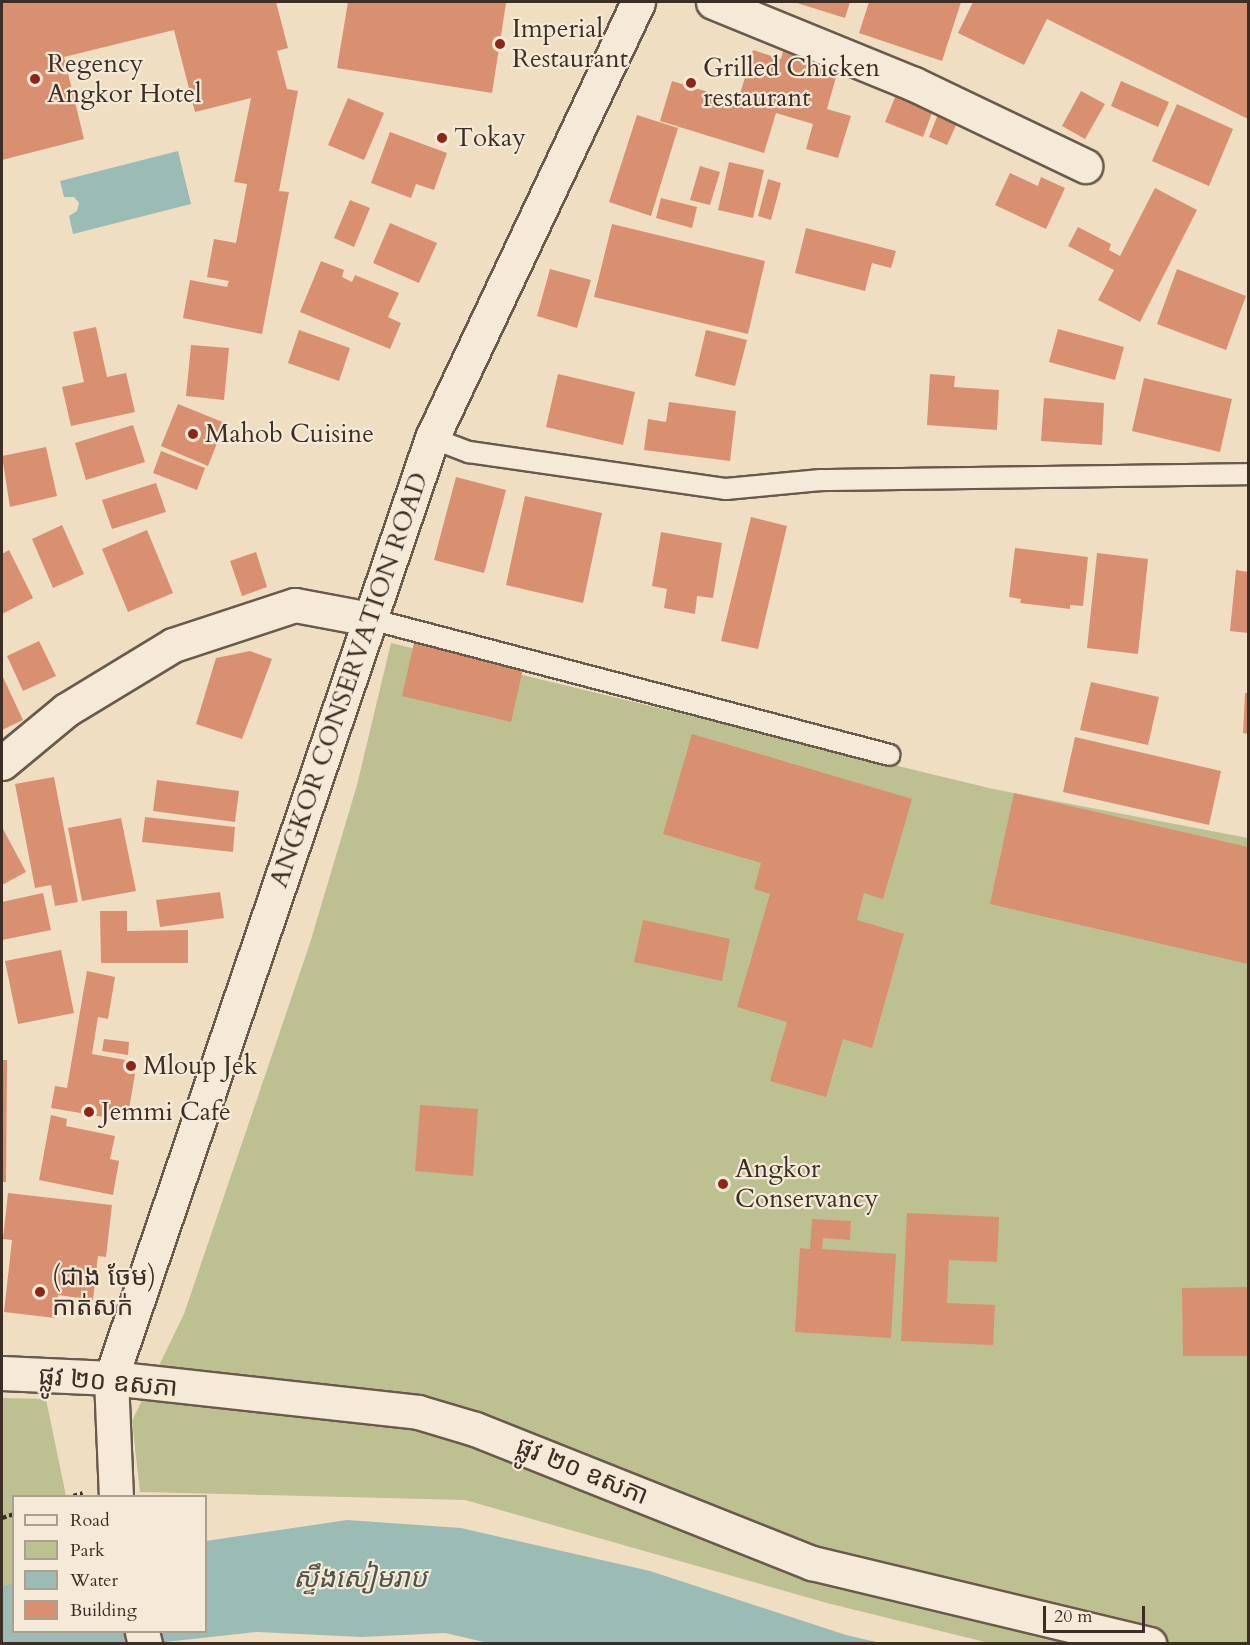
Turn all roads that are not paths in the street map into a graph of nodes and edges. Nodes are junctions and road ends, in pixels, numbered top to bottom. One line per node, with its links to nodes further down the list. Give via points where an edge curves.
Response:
1 (638, 2): 4 (street, ANGKOR CONSERVATION ROAD)
2 (713, 2): 3 (street, via 914,84)
3 (1085, 166)
4 (432, 438): 5 (lane, via 469,452 726,489 821,480); 6 (street, ANGKOR CONSERVATION ROAD)
5 (1248, 474)
6 (370, 619): 7 (lane); 8 (street, via 295,605 173,645 66,710); 10 (street, ANGKOR CONSERVATION ROAD)
7 (890, 755)
8 (2, 763)
9 (2, 1373): 10 (street, ផ្លូវ ២០ ឧសភា)
10 (111, 1378): 11 (street); 12 (street, ផ្លូវ ២០ ឧសភា, via 418,1412 475,1429 812,1563)
11 (116, 1495)
12 (1149, 1644)

